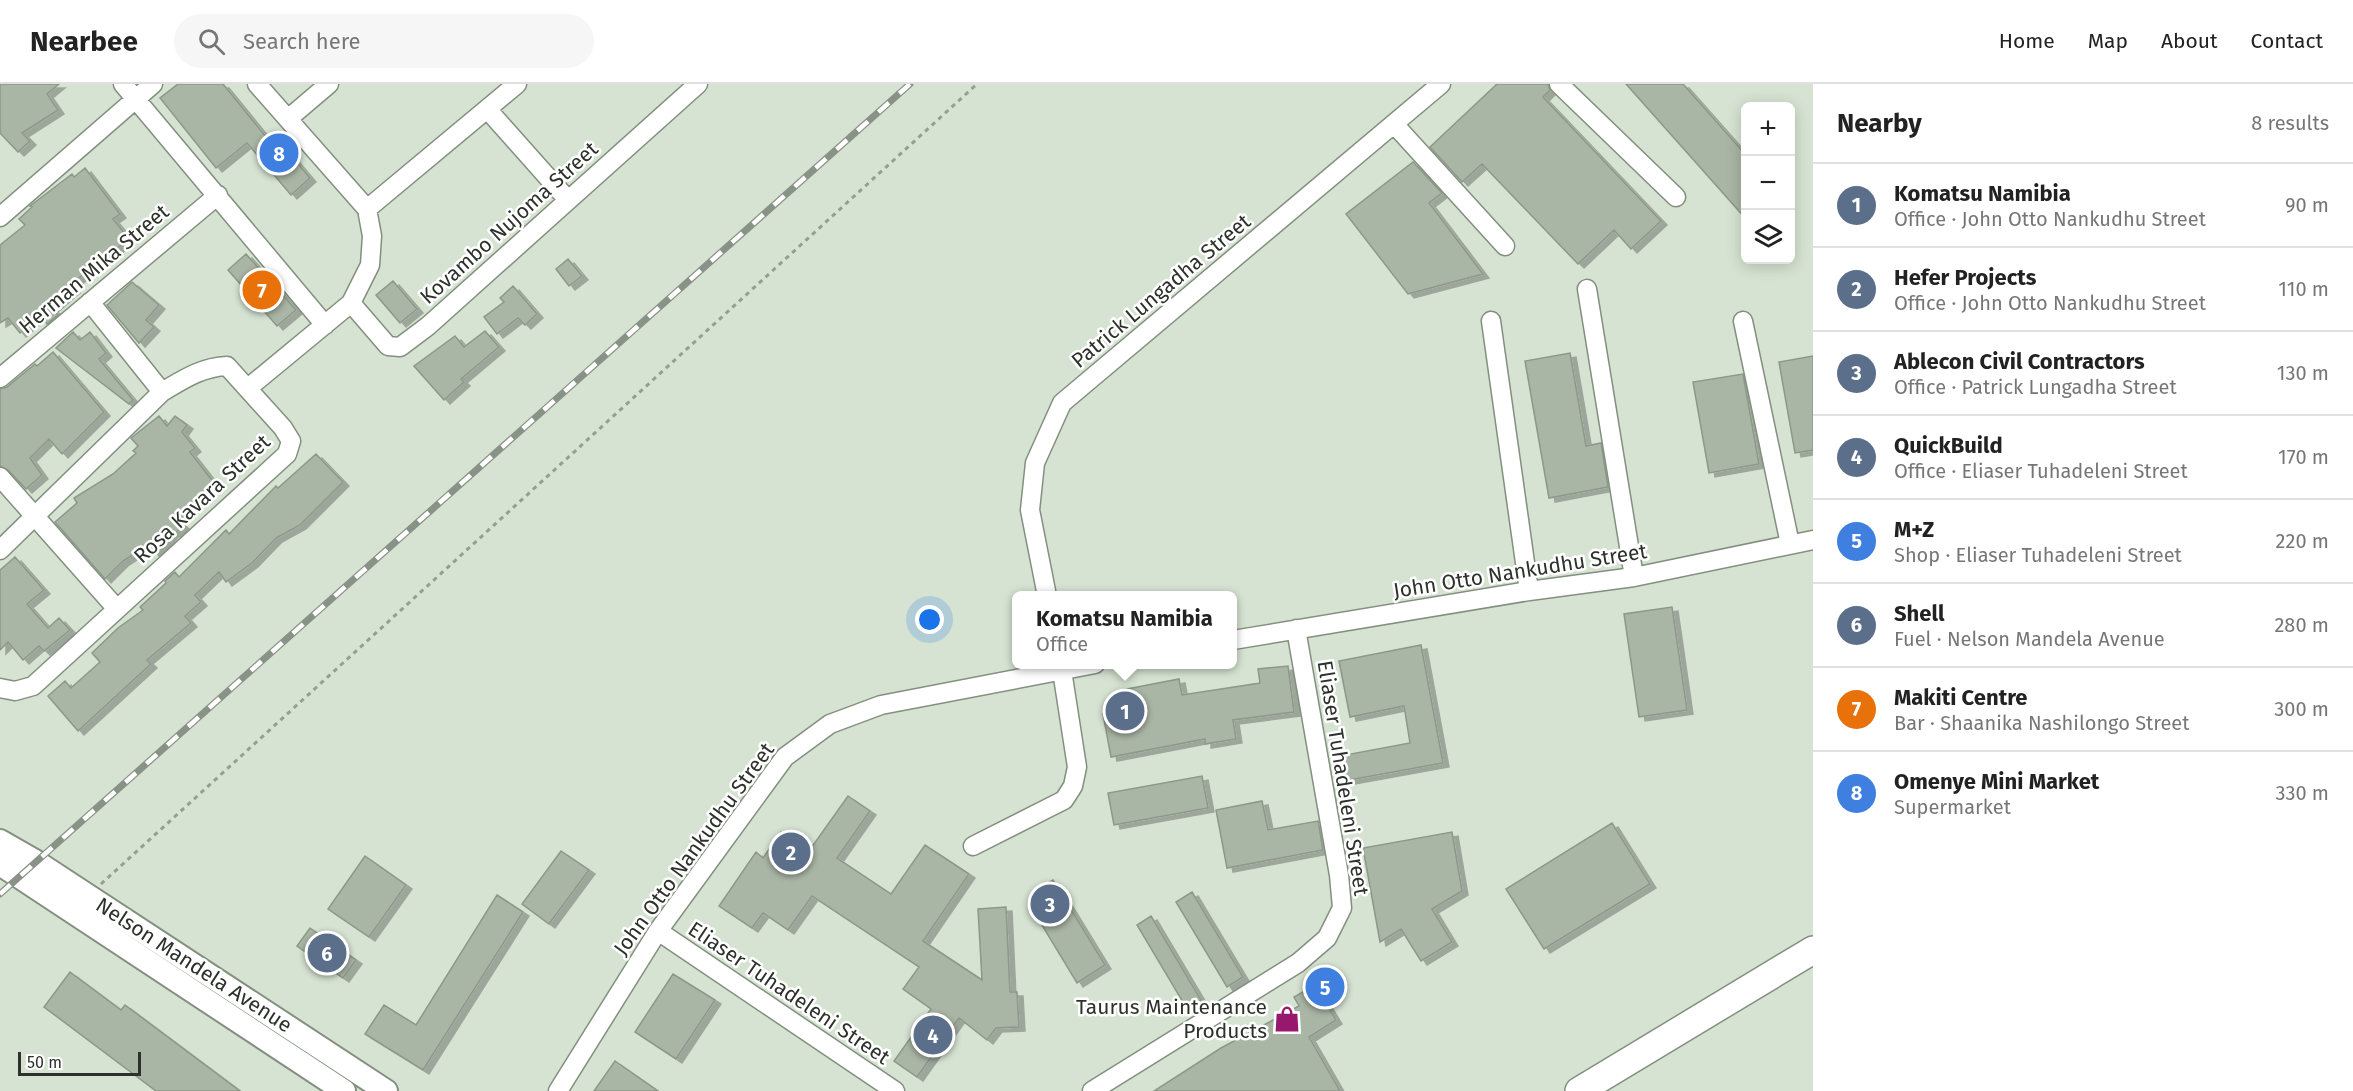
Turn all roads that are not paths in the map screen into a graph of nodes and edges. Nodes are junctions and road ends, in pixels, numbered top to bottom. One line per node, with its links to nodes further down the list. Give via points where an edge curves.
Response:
1 (123, 84): 9 (street)
2 (153, 84): 9 (street)
3 (257, 84): 11 (street)
4 (329, 84): 11 (street)
5 (517, 84): 10 (street)
6 (698, 84): 15 (street, Kovambo Nujoma Street)
7 (1441, 84): 12 (street, Patrick Lungadha Street)
8 (1559, 84): 14 (street)
9 (136, 99): 13 (street); 16 (street)
10 (488, 110): 15 (street); 17 (street)
11 (289, 118): 17 (street)
12 (1394, 124): 18 (street); 34 (street, Patrick Lungadha Street, via 1062,403 1035,463 1030,510)
13 (218, 195): 20 (street, Herman Mika Street); 24 (street)
14 (1676, 197)
15 (568, 200): 21 (street, Kovambo Nujoma Street, via 428,326 400,346 388,346)
16 (4, 206)
17 (367, 209): 21 (street, via 372,236 370,265)
18 (1505, 246)
19 (1587, 289): 33 (street)
20 (90, 302): 25 (street, Herman Mika Street); 27 (street)
21 (351, 303): 24 (street)
22 (1491, 321): 35 (street)
23 (1743, 321): 31 (street)
24 (325, 325): 26 (street)
25 (0, 378)
26 (248, 388): 27 (street, Rosa Kavara Street, via 227,366 219,366 191,374); 36 (street, Rosa Kavara Street, via 291,441 287,454)
27 (162, 392): 29 (street, Rosa Kavara Street)
28 (0, 477): 29 (street)
29 (35, 518): 32 (street, Rosa Kavara Street); 36 (street)
30 (1813, 540): 31 (street, John Otto Nankudhu Street)
31 (1790, 544): 33 (street, John Otto Nankudhu Street)
32 (0, 550)
33 (1634, 577): 35 (street, John Otto Nankudhu Street)
34 (1046, 591)
35 (1529, 591): 37 (street, John Otto Nankudhu Street)
36 (117, 609): 41 (street, Rosa Kavara Street, via 33,686 15,691)
37 (1296, 629): 38 (street, John Otto Nankudhu Street); 51 (street, Eliaser Tuhadeleni Street, via 1342,908 1327,938 1298,963)
38 (1237, 639)
39 (1052, 669): 45 (street, John Otto Nankudhu Street, via 881,705 830,724 785,757)
40 (1062, 669): 43 (street, via 1077,767 1073,786 1064,800)
41 (0, 688)
42 (0, 841): 48 (main road, Nelson Mandela Avenue)
43 (973, 846)
44 (0, 864): 47 (main road, Nelson Mandela Avenue)
45 (658, 931): 49 (street, John Otto Nankudhu Street); 50 (street, Eliaser Tuhadeleni Street)
46 (1813, 950): 52 (highway)
47 (344, 1091)
48 (386, 1091)
49 (558, 1091)
50 (895, 1091)
51 (1092, 1091)
52 (1580, 1091)

